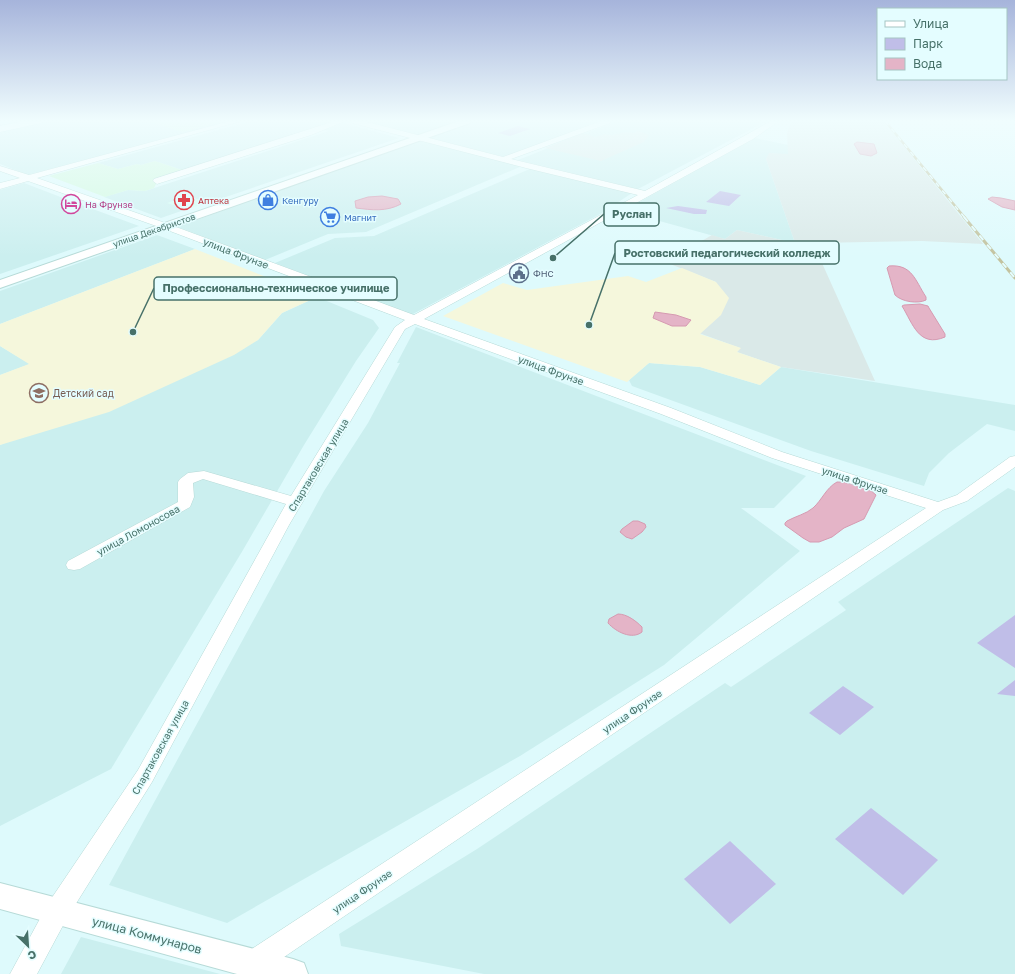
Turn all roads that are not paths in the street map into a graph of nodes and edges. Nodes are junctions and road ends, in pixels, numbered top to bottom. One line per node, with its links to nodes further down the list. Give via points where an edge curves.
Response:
1 (73, 166): 7 (street)
2 (203, 166): 8 (street)
3 (334, 166): 11 (street, улица Декабристов)
4 (531, 166): 10 (street)
5 (696, 166): 10 (street, Спартаковская улица)
6 (0, 168): 7 (street, улица Фрунзе)
7 (28, 179): 9 (street); 11 (street, улица Фрунзе)
8 (157, 181)
9 (0, 186)
10 (646, 194): 13 (street, Спартаковская улица)
11 (165, 226): 12 (street, улица Декабристов); 13 (street, улица Фрунзе)
12 (0, 284)
13 (413, 319): 15 (street, Спартаковская улица, via 401,327); 16 (street, улица Фрунзе, via 777,454)
14 (1015, 460): 16 (street, via 962,498)
15 (295, 502): 17 (street, улица Ломоносова, via 204,475 194,476 185,482 185,504); 19 (street, Спартаковская улица, via 145,776)
16 (938, 507): 20 (street, улица Фрунзе)
17 (74, 565)
18 (0, 896): 19 (street, улица Коммунаров)
19 (58, 910): 20 (street, улица Коммунаров); 21 (street, Спартаковская улица)
20 (253, 963): 22 (street, улица Коммунаров)
21 (23, 974)
22 (293, 974)

